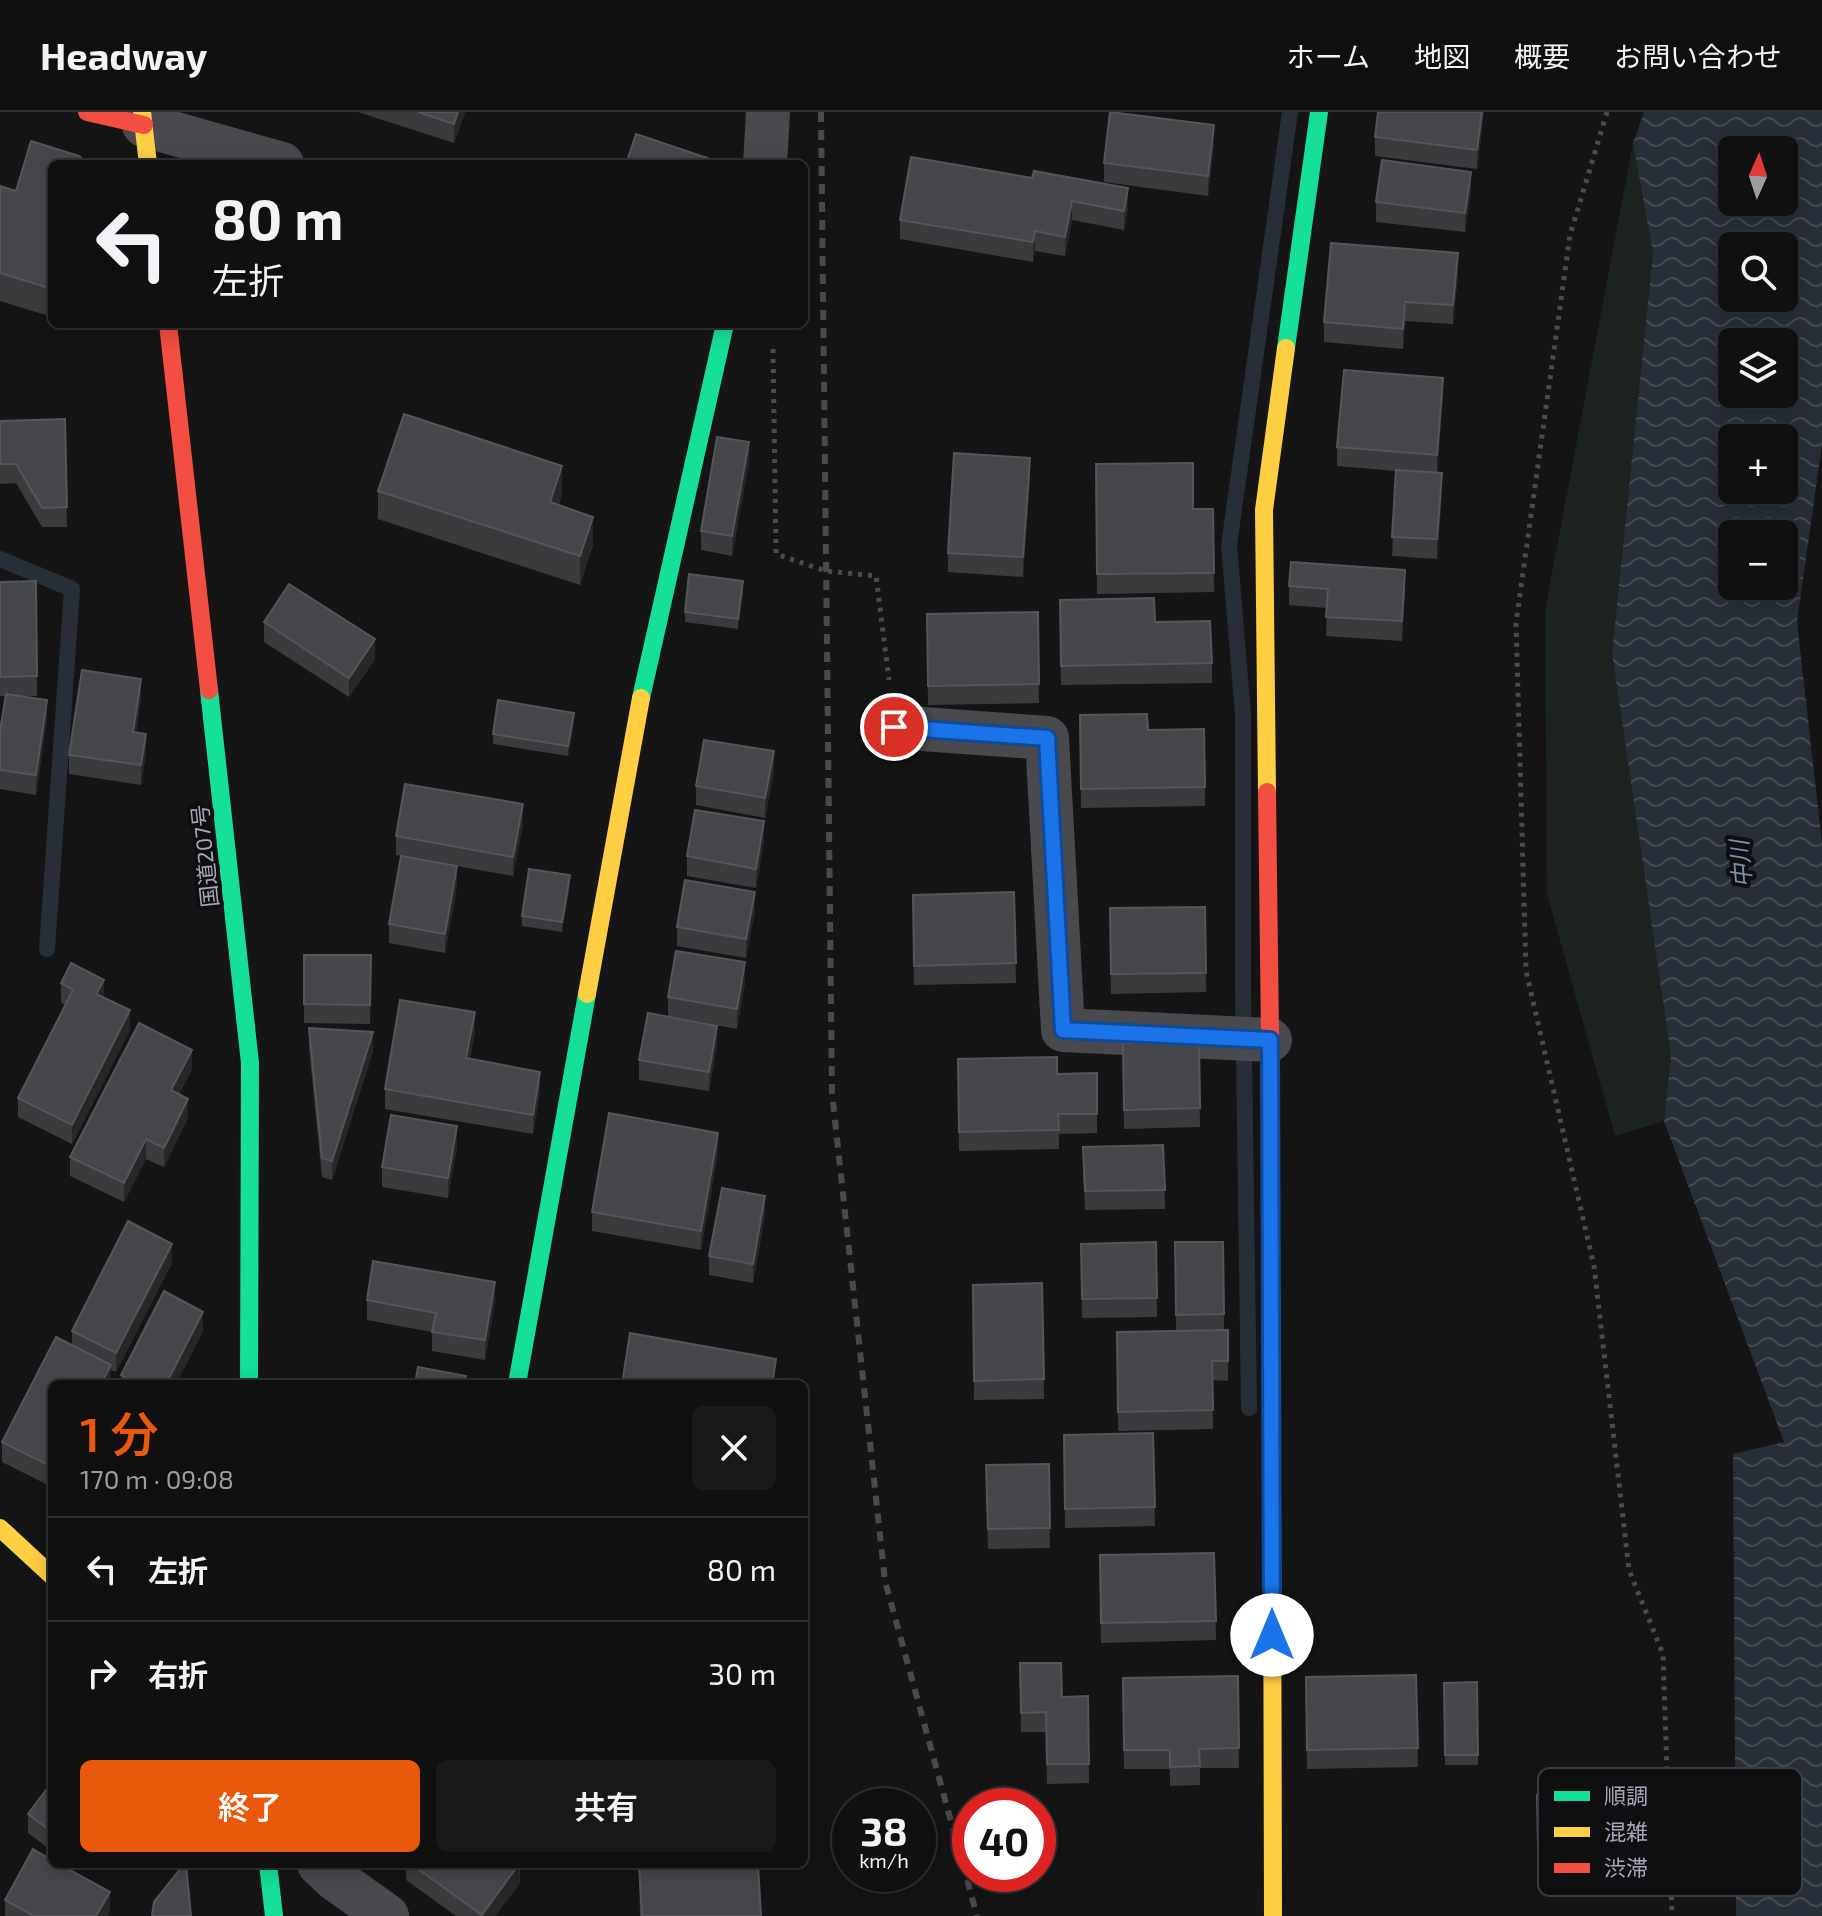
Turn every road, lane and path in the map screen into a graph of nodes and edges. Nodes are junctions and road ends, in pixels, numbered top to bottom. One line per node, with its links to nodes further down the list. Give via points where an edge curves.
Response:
1 (87, 112): 5 (main road)
2 (768, 112): 7 (street)
3 (1319, 112): 12 (main road, via 1264,510)
4 (1607, 112): 17 (path, via 1570,235 1516,623 1525,955 1594,1266 1629,1570 1663,1654)
5 (145, 134): 6 (street)
6 (264, 160)
7 (765, 160)
8 (168, 328): 13 (main road, 国道207号, via 250,1063)
9 (724, 328): 14 (main road, via 634,731)
10 (773, 338): 11 (path, via 776,554 826,571 876,576)
11 (894, 727): 12 (street, via 1047,738 1063,1030)
12 (1270, 1040): 23 (main road)
13 (249, 1380)
14 (518, 1380)
15 (0, 1528): 16 (main road)
16 (48, 1572)
17 (1667, 1768)
18 (268, 1868): 21 (main road)
19 (323, 1868): 22 (street)
20 (1671, 1896): 24 (path)
21 (274, 1916)
22 (387, 1916)
23 (1273, 1916)
24 (1672, 1916)

